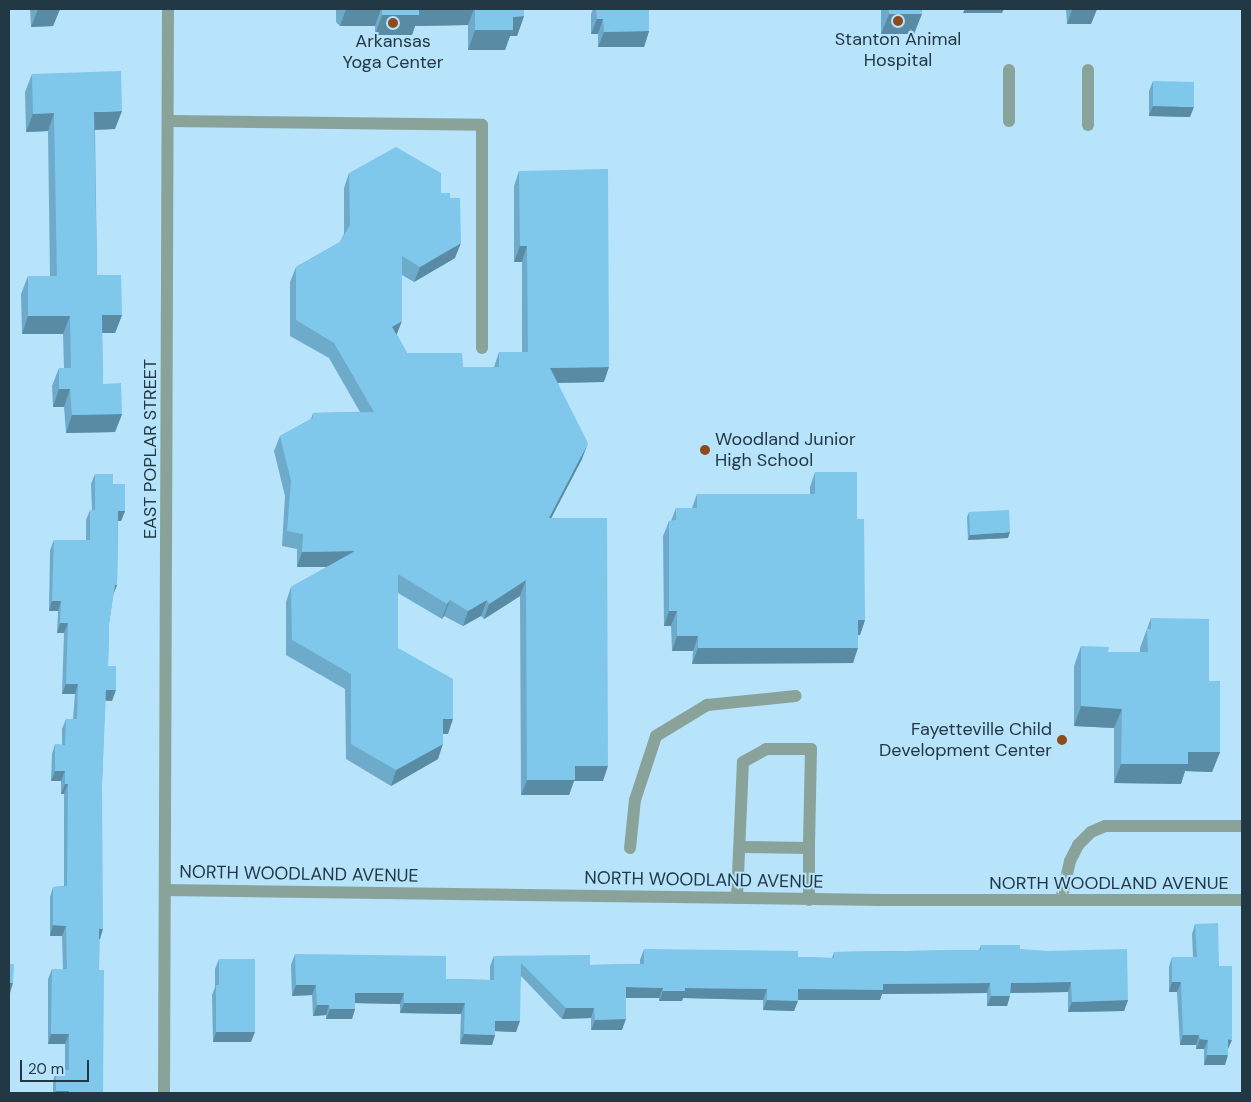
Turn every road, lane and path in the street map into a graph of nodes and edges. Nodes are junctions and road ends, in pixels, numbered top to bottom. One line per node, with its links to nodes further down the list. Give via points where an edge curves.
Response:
1 (168, 9): 4 (street, EAST POPLAR STREET)
2 (1009, 70): 5 (street)
3 (1088, 70): 6 (street)
4 (168, 121): 7 (street, via 482,125); 13 (street, EAST POPLAR STREET)
5 (1009, 121)
6 (1088, 125)
7 (482, 348)
8 (796, 696): 11 (street, via 706,705 656,736 635,800)
9 (1242, 826): 16 (street, via 1106,826 1092,832 1078,846 1070,861)
10 (740, 847): 12 (street); 12 (street, via 743,762 766,749 811,749); 14 (street)
11 (630, 848)
12 (809, 848): 15 (street)
13 (165, 890): 14 (street, NORTH WOODLAND AVENUE); 18 (street, EAST POPLAR STREET)
14 (737, 898): 15 (street, NORTH WOODLAND AVENUE)
15 (809, 900): 16 (street, NORTH WOODLAND AVENUE)
16 (1061, 900): 17 (street, NORTH WOODLAND AVENUE)
17 (1242, 900)
18 (164, 1093)

